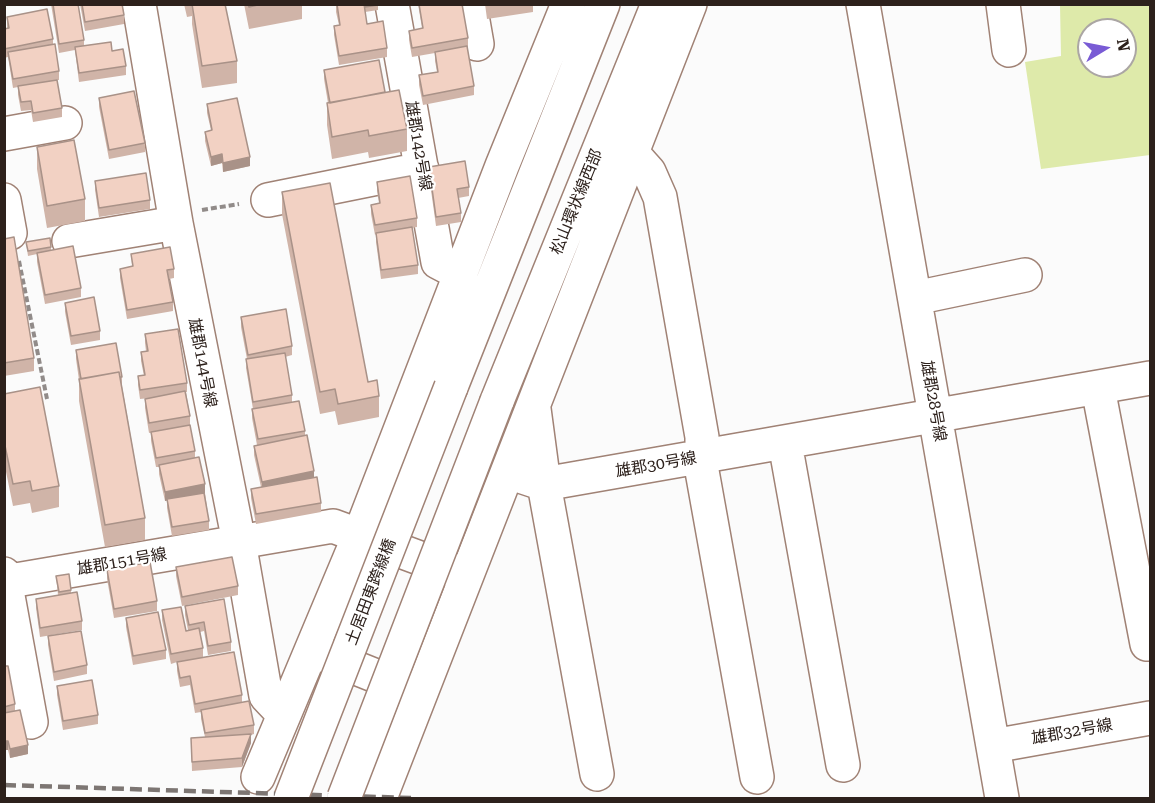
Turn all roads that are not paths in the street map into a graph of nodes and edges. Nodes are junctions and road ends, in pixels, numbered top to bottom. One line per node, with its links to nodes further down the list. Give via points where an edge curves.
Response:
1 (139, 4): 18 (street, 雄郡144号線)
2 (392, 4): 15 (street, 雄郡142号線)
3 (470, 4): 10 (street)
4 (568, 4): 21 (street)
5 (603, 4): 47 (street, 土居田東跨線橋, bridge)
6 (658, 4): 48 (street, 松山環状線西部, bridge, via 497,401)
7 (690, 4): 14 (street)
8 (863, 4): 23 (street, 雄郡28号線)
9 (1003, 4): 11 (street)
10 (477, 44)
11 (1009, 51)
12 (65, 123): 13 (street)
13 (4, 134)
14 (633, 154): 26 (street); 29 (street, via 649,172 660,197 702,437)
15 (422, 169): 17 (street); 21 (street, 雄郡142号線, via 438,262)
16 (4, 200): 20 (street)
17 (268, 200)
18 (175, 219): 19 (street); 33 (street, 雄郡144号線)
19 (69, 241)
20 (14, 244)
21 (461, 274): 32 (street)
22 (1025, 275): 23 (street)
23 (915, 298): 27 (street, 雄郡28号線)
24 (1150, 378): 25 (street, 雄郡30号線)
25 (1098, 388): 27 (street, 雄郡30号線); 36 (street)
26 (534, 408): 30 (street); 31 (street)
27 (936, 416): 28 (street, 雄郡30号線); 42 (street, 雄郡28号線)
28 (785, 443): 29 (street, 雄郡30号線); 43 (street)
29 (701, 456): 31 (street, 雄郡30号線); 46 (street)
30 (508, 472): 31 (street, 雄郡30号線); 34 (street)
31 (544, 484): 44 (street)
32 (360, 534): 33 (street, via 333,526); 34 (street); 37 (street)
33 (239, 542): 35 (street, 雄郡151号線); 39 (street, 雄郡144号線, via 266,696)
34 (468, 576): 38 (street)
35 (5, 579): 41 (street)
36 (1147, 644)
37 (312, 651): 38 (street); 39 (street)
38 (421, 694): 49 (street)
39 (283, 714): 45 (street)
40 (1150, 718): 42 (street, 雄郡32号線)
41 (32, 722)
42 (993, 746): 50 (street, 雄郡28号線)
43 (843, 765)
44 (597, 774)
45 (258, 777)
46 (757, 777)
47 (291, 798)
48 (344, 798)
49 (380, 798)
50 (1002, 798)

